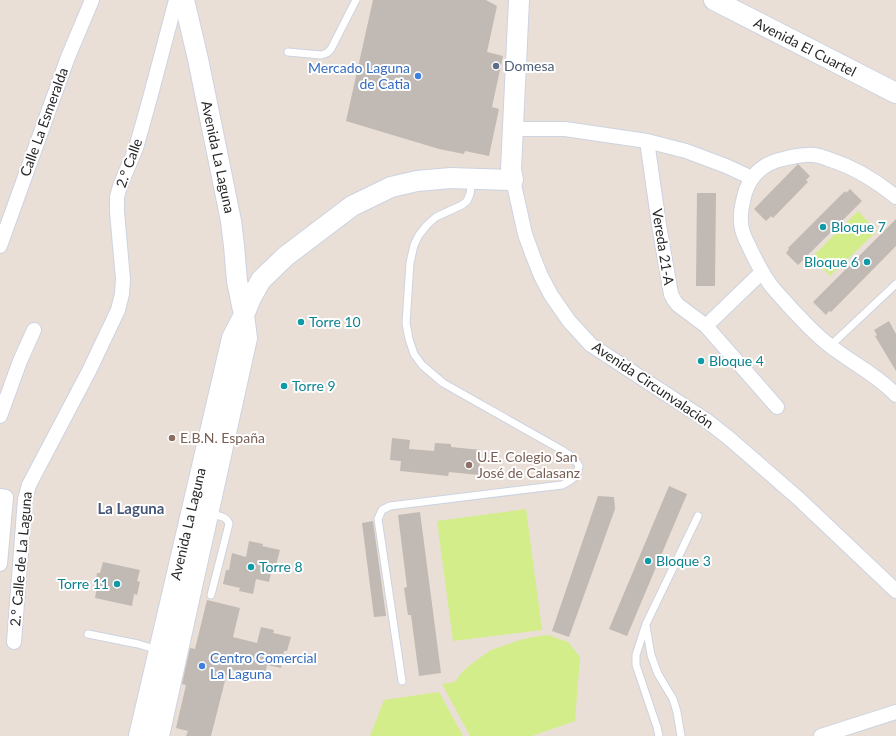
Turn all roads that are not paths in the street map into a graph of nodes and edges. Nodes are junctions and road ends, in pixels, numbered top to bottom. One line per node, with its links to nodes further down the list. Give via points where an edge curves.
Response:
1 (92, 0): 15 (street, Calle La Esmeralda, via 68,57)
2 (176, 0): 22 (street, 2.° Calle, via 136,148 117,197 122,294 118,310)
3 (184, 0): 18 (street, Avenida La Laguna, via 231,221 237,280)
4 (356, 0): 7 (lane, via 327,53 321,55)
5 (519, 0): 9 (street, Avenida Circunvalación)
6 (714, 0): 8 (street, Avenida El Cuartel)
7 (288, 52)
8 (896, 93)
9 (513, 129): 10 (street, via 565,129); 13 (street, Avenida Circunvalación)
10 (646, 141): 11 (street, via 693,154); 19 (street, Vereda 21-A, via 671,294 678,304)
11 (752, 178): 14 (street, via 764,166 774,161 808,154 818,155 845,164 873,179); 16 (street, via 740,212 740,223)
12 (472, 179): 13 (street, Avenida La Laguna); 18 (street, Avenida La Laguna, via 417,181 391,187 352,206 286,256 261,280); 36 (lane, via 467,201 436,217 419,235 414,245 410,263 406,323 414,354 443,383 560,449 574,458 579,466 570,481 562,485 390,506 382,510 378,519)
13 (512, 180): 30 (street, Avenida Circunvalación, via 525,234 541,276 569,321 591,345 706,420 730,439 799,499)
14 (896, 197)
15 (0, 244)
16 (762, 272): 19 (street); 21 (street, via 809,328)
17 (896, 284): 21 (lane)
18 (244, 315): 27 (street, Avenida La Laguna, via 247,338); 35 (street, Avenida La Laguna, via 232,338)
19 (706, 326): 24 (street, Vereda 21-A)
20 (34, 330): 25 (street)
21 (830, 346): 23 (street, via 886,385)
22 (89, 371): 34 (street, 2.° Calle de La Laguna, via 28,484)
23 (896, 395)
24 (777, 407)
25 (0, 416)
26 (3, 497): 29 (street, 2.° Calle de La Laguna)
27 (208, 512): 31 (lane, via 226,518 229,524); 39 (street, Avenida La Laguna)
28 (698, 516): 32 (lane)
29 (0, 564)
30 (896, 591)
31 (211, 595)
32 (646, 624): 40 (lane, via 636,655 636,665); 41 (lane, via 651,655 673,699)
33 (88, 634): 35 (lane)
34 (14, 642)
35 (159, 650): 38 (street, Avenida La Laguna)
36 (402, 681)
37 (896, 712): 42 (street)
38 (139, 736)
39 (159, 736)
40 (659, 736)
41 (681, 736)
42 (821, 736)

